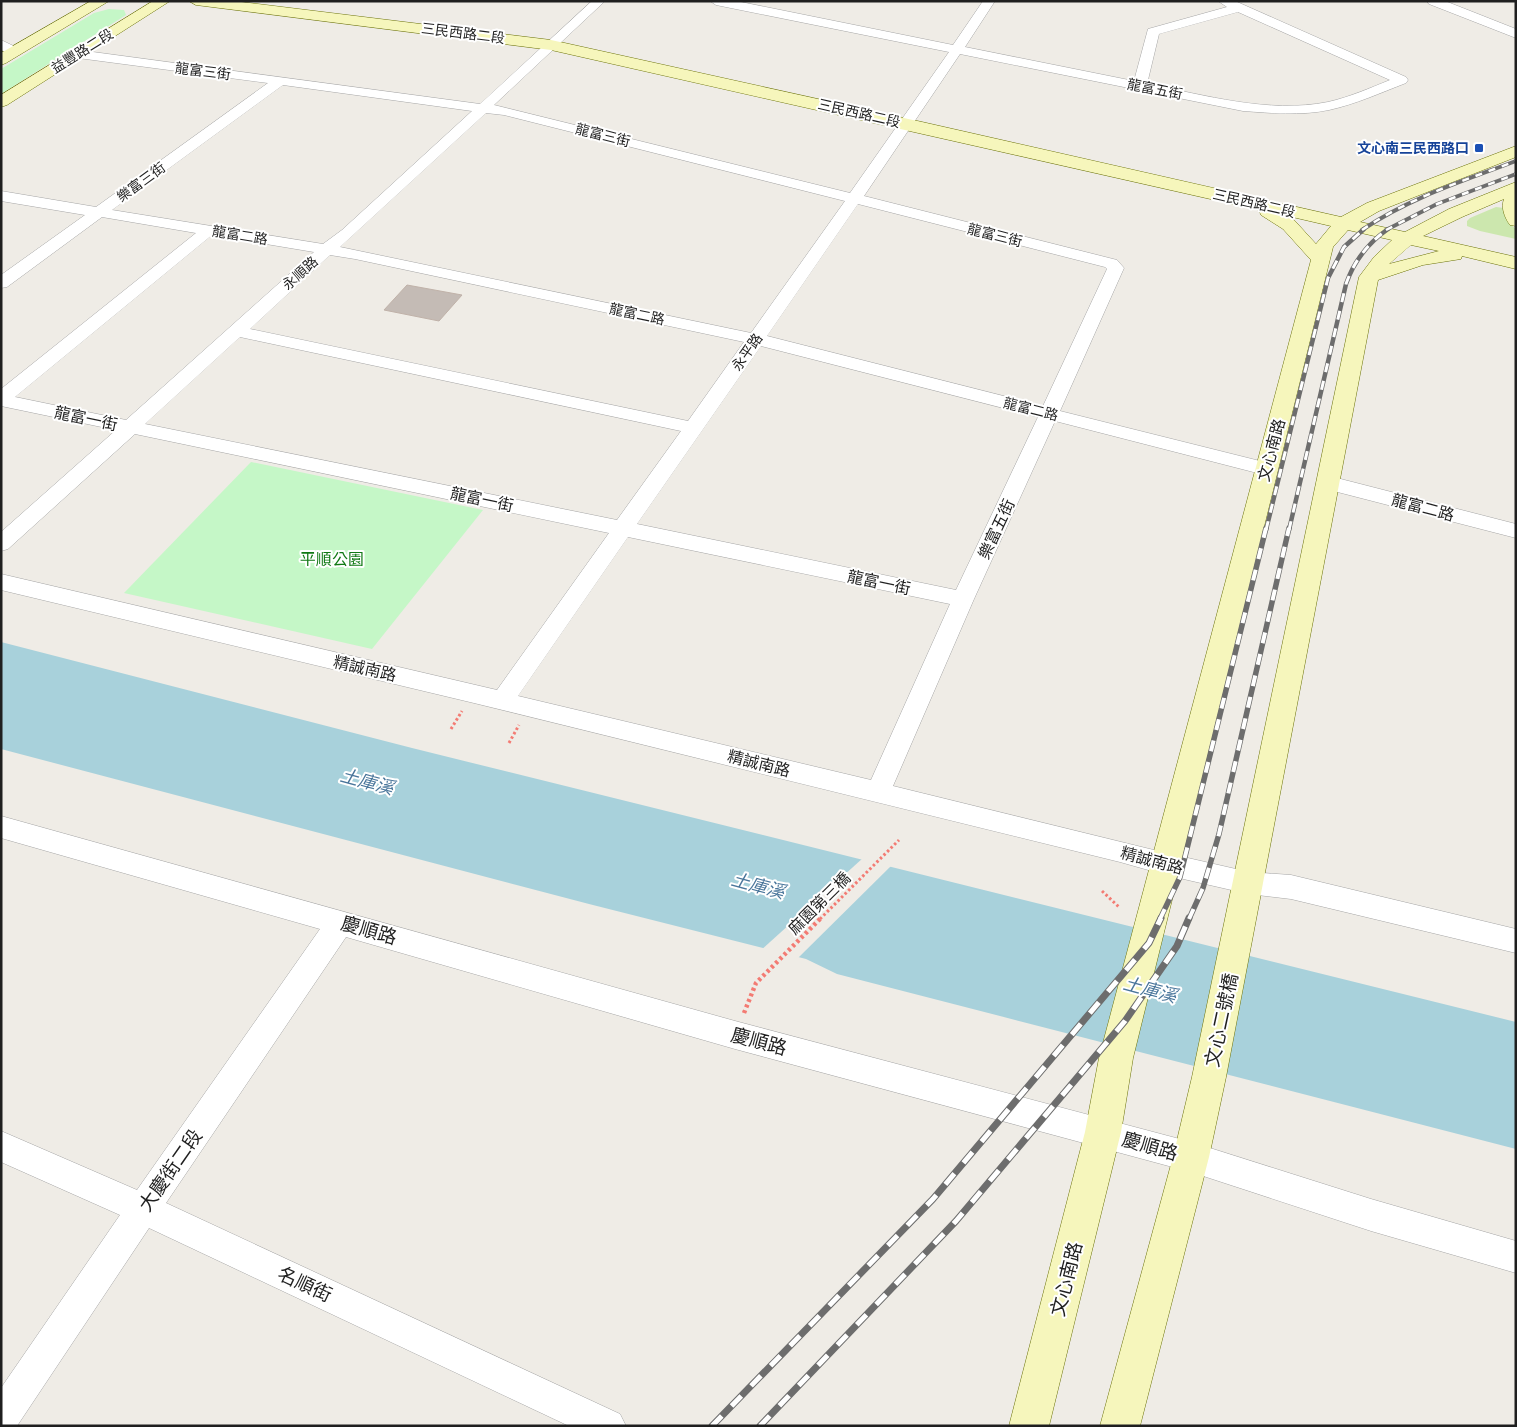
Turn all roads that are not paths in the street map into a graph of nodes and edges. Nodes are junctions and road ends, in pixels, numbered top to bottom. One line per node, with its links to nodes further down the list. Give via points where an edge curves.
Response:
1 (102, 1): 19 (street, 益豐路二段)
2 (164, 1): 20 (street, 益豐路二段)
3 (196, 1): 16 (street, 三民西路二段)
4 (276, 1): 16 (street, 三民西路二段)
5 (599, 1): 16 (street, 永順路)
6 (716, 1): 14 (street, 龍富五街)
7 (780, 1): 14 (street)
8 (989, 1): 18 (street, 永平路)
9 (1224, 1): 12 (street, 龍富五街)
10 (1434, 1): 13 (street)
11 (1474, 1): 13 (street)
12 (1238, 8): 23 (street, via 1153,32); 23 (street, 龍富五街, via 1401,80 1340,103 1299,109 1243,107)
13 (1452, 9): 15 (street)
14 (770, 12): 18 (street, 龍富五街)
15 (1516, 34)
16 (557, 39): 25 (street, 永順路); 26 (street, 三民西路二段)
17 (1, 44): 19 (street)
18 (958, 50): 23 (street, 龍富五街); 26 (street, 永平路)
19 (8, 53): 21 (street, 益豐路二段)
20 (78, 54): 22 (street, 龍富三街); 24 (street, 益豐路二段)
21 (1, 60)
22 (280, 81): 25 (street, 龍富三街); 32 (street, 樂富三街)
23 (1140, 86)
24 (1, 102)
25 (480, 109): 30 (street, 龍富三街, via 504,111); 37 (street, 永順路)
26 (910, 119): 30 (street, 永平路); 31 (street, 三民西路二段); 33 (street, 三民西路二段)
27 (1516, 151): 33 (street, 文心南路)
28 (1516, 189): 34 (street, via 1511,205); 36 (street)
29 (1, 196): 32 (street, 龍富二路)
30 (854, 198): 42 (street, 龍富三街, via 1111,263); 46 (street, 永平路)
31 (1247, 201): 33 (street, 三民西路二段); 40 (street, via 1289,225)
32 (99, 212): 35 (street, 龍富二路); 44 (street, 樂富三街)
33 (1352, 218): 36 (street, 三民西路二段); 40 (street, 文心南路, via 1324,246)
34 (1516, 221)
35 (209, 230): 37 (street, 龍富二路); 47 (street)
36 (1414, 233): 38 (street, 三民西路二段); 39 (street, 三民西路二段); 43 (street, via 1388,252)
37 (327, 249): 45 (street, 永順路); 46 (street, 龍富二路)
38 (1516, 250)
39 (1474, 254): 41 (street, 三民西路二段); 43 (street, via 1430,256)
40 (1320, 260): 51 (street, 文心南路)
41 (1516, 263)
42 (1116, 268): 48 (street, 樂富五街)
43 (1369, 277): 52 (street)
44 (1, 283)
45 (236, 331): 49 (street, 永順路); 50 (street)
46 (756, 339): 48 (street, 龍富二路); 50 (street, 永平路)
47 (1, 400): 49 (street, 龍富一街)
48 (1049, 413): 51 (street, 龍富二路); 57 (street, 樂富五街)
49 (130, 427): 53 (street, 龍富一街); 55 (street, 永順路)
50 (694, 428): 53 (street, 永平路)
51 (1266, 469): 61 (street, 文心南路)
52 (1329, 483): 54 (street, 龍富二路); 62 (street)
53 (624, 528): 57 (street, 龍富一街); 58 (street, 永平路)
54 (1516, 531)
55 (1, 544)
56 (1, 582): 58 (street, 精誠南路)
57 (963, 599): 59 (street, 樂富五街)
58 (502, 701): 59 (street, 精誠南路)
59 (878, 792): 61 (street, 精誠南路)
60 (1, 828): 63 (street, 慶順路)
61 (1166, 864): 62 (street, 精誠南路); 65 (street, via 1116,1058)
62 (1249, 883): 64 (street, 精誠南路, via 1292,886); 67 (street, 文心二號橋)
63 (341, 922): 65 (street, 慶順路, via 735,1035); 68 (street, 大慶街二段)
64 (1516, 941)
65 (1103, 1132): 67 (street, 慶順路); 72 (street, 文心南路)
66 (1, 1146): 68 (street, 名順街)
67 (1191, 1157): 69 (street, 慶順路); 73 (street)
68 (143, 1209): 70 (street, 大慶街二段); 71 (street, 名順街)
69 (1516, 1257)
70 (1, 1419)
71 (608, 1426)
72 (1029, 1426)
73 (1120, 1426)

